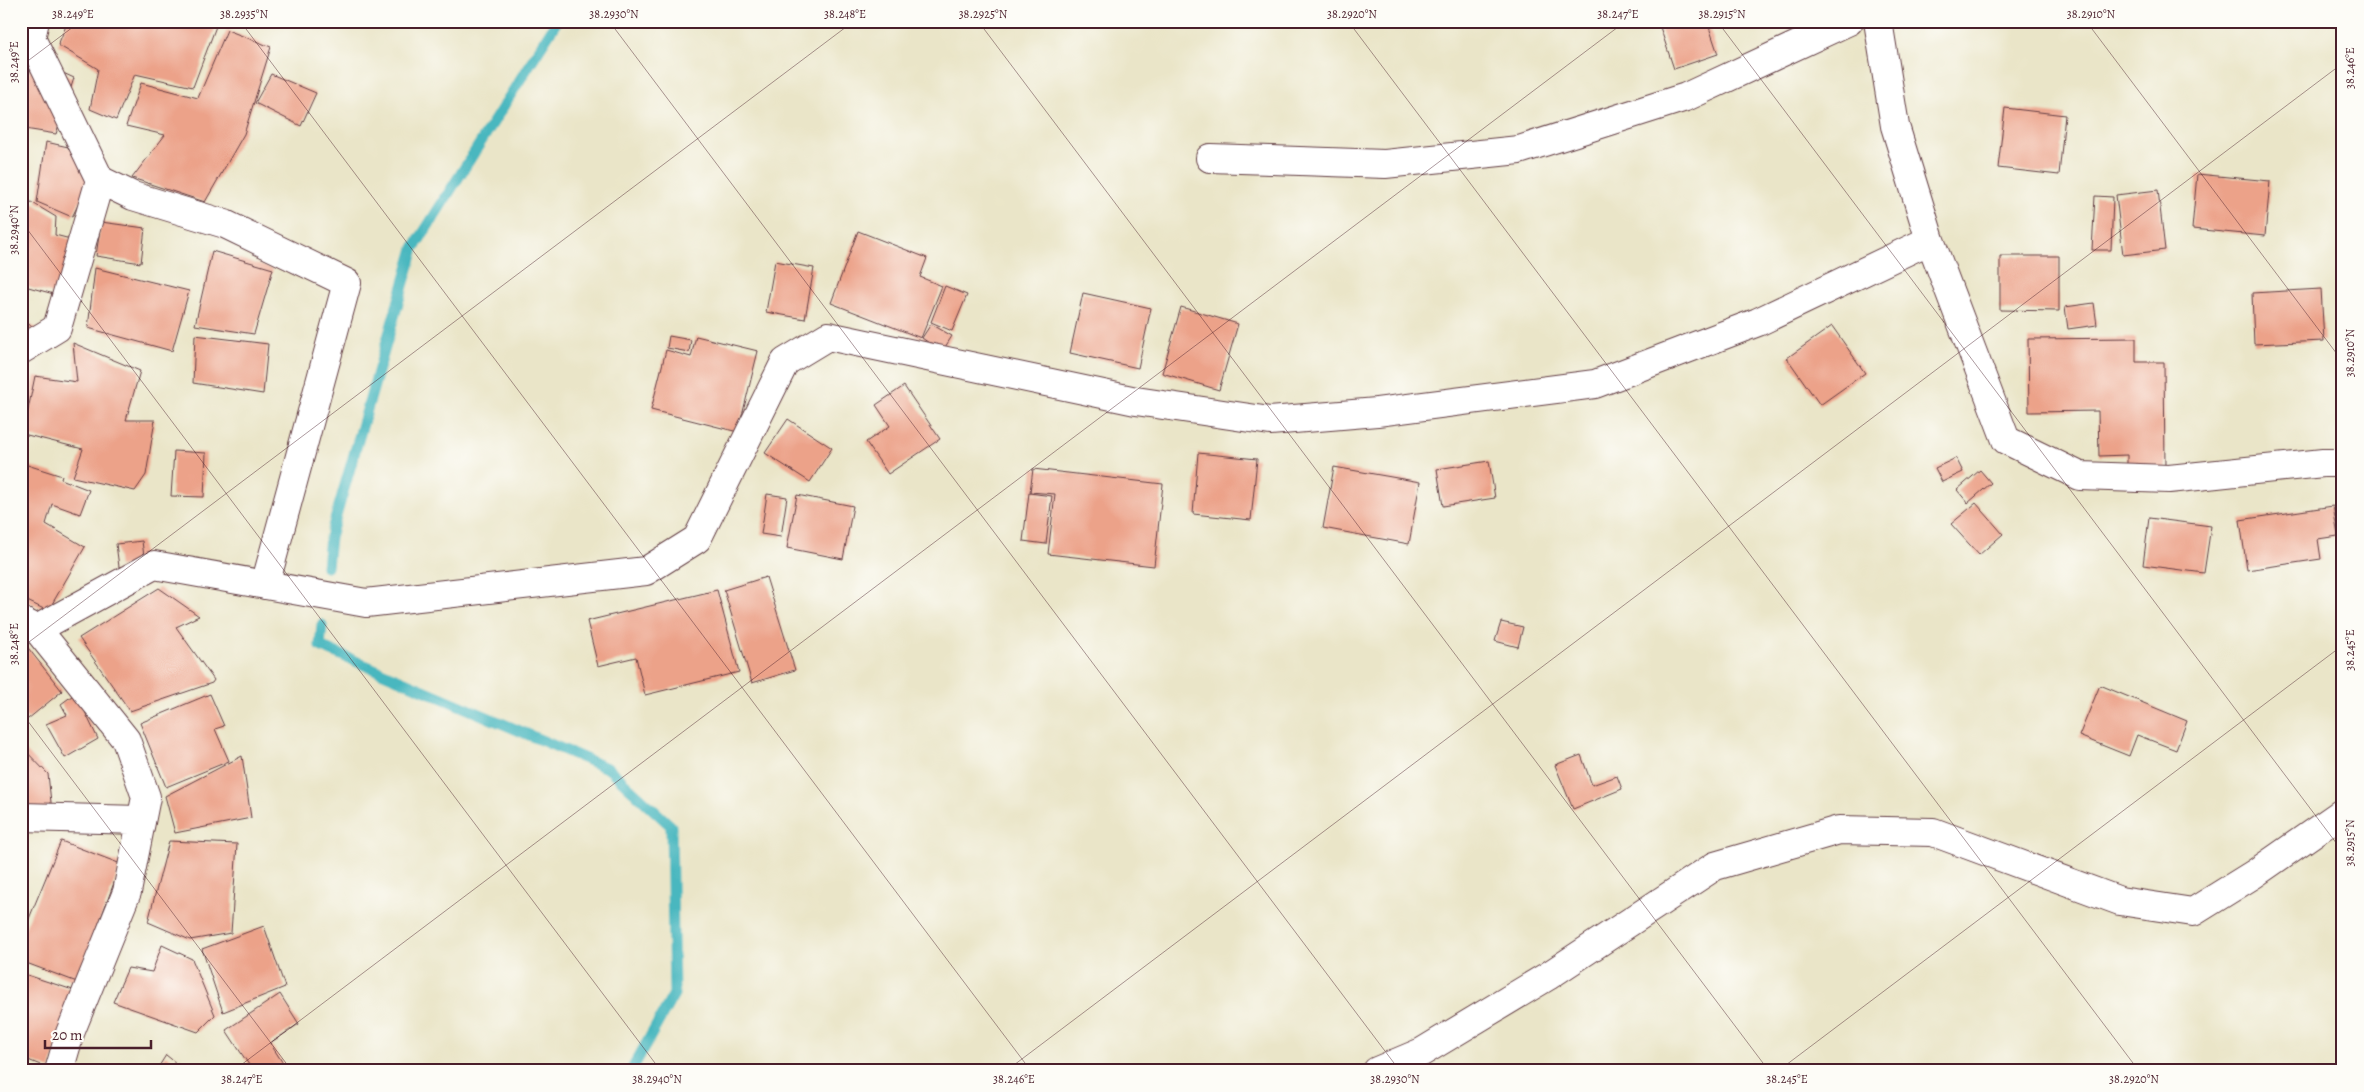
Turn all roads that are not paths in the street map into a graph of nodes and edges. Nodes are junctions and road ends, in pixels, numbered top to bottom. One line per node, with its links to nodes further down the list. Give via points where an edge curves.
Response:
1 (35, 21): 5 (street, via 30,38)
2 (1849, 21): 4 (street, via 1686,97 1519,150 1386,164)
3 (1878, 21): 6 (street, via 1895,126)
4 (1210, 158)
5 (100, 180): 7 (street, via 57,328); 9 (street, via 133,196 225,224 347,283)
6 (1930, 240): 8 (street, via 2006,440 2080,476 2170,479); 9 (street, via 1758,322 1595,384 1377,412 1270,421 1136,401 828,336 784,362 697,540 646,571 366,603)
7 (21, 350)
8 (2343, 463)
9 (265, 585): 10 (street, via 154,565)
10 (29, 625): 13 (street, via 126,740 146,797)
11 (2343, 812): 15 (street, via 2193,912 2120,901 1933,832 1840,830 1715,866 1548,976 1422,1052)
12 (21, 817): 13 (street)
13 (141, 820): 14 (street, via 127,892 70,1033)
14 (59, 1071)
15 (1377, 1071)

